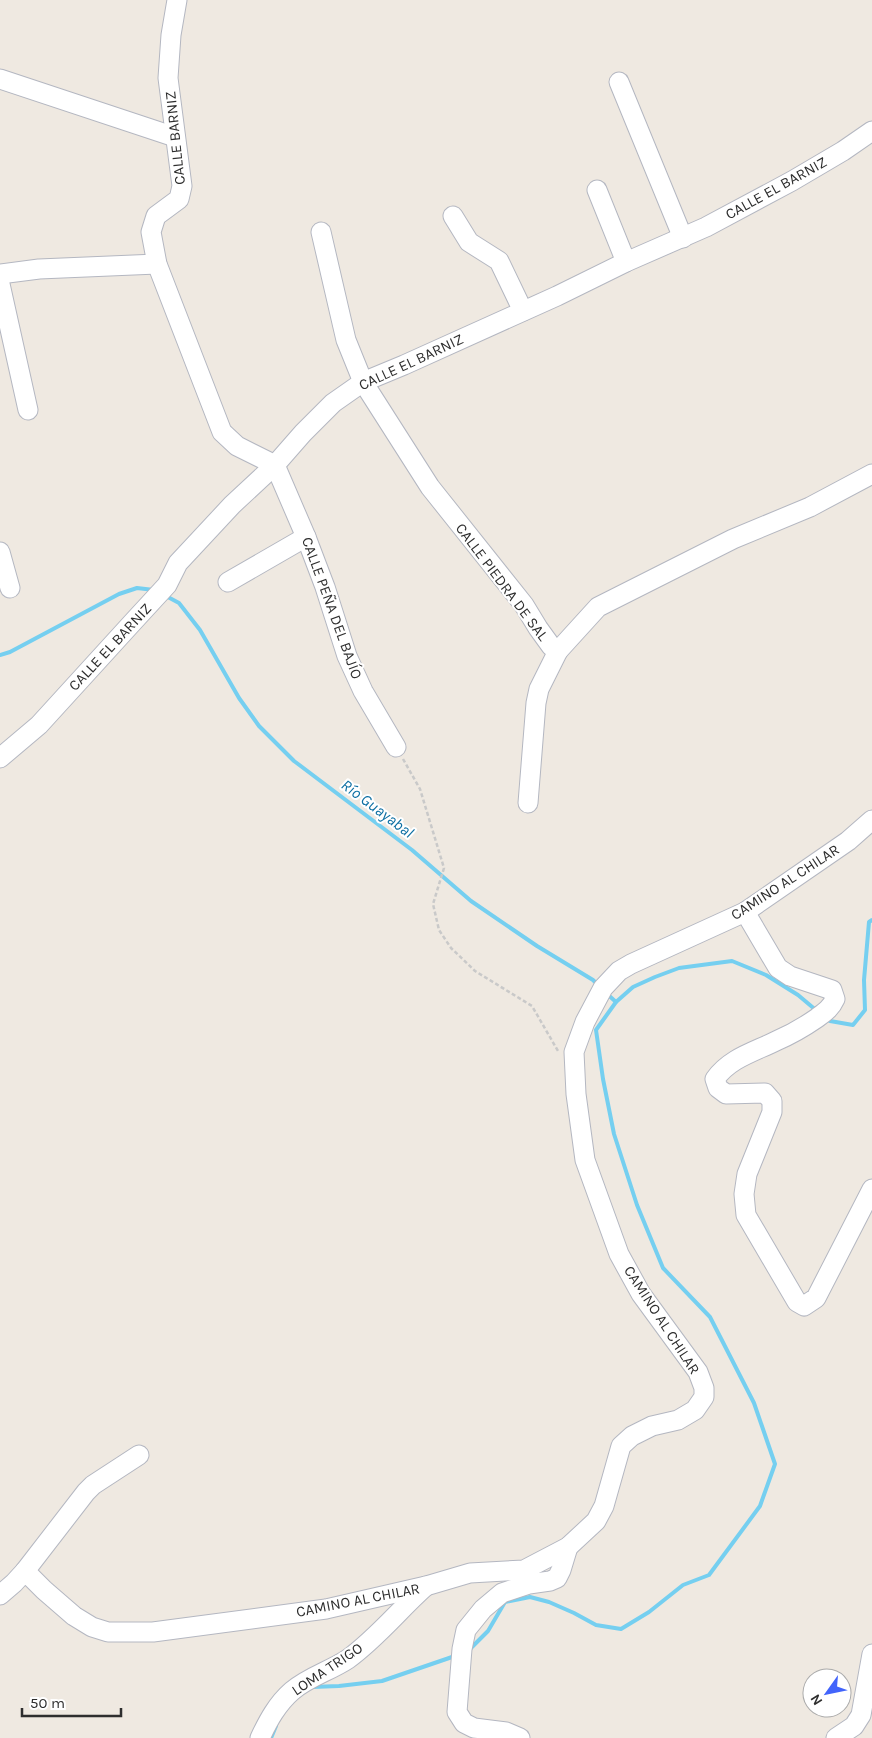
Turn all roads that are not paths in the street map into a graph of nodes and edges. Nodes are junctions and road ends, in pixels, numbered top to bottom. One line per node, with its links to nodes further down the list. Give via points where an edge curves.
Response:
1 (177, 0): 5 (street, CALLE BARNIZ, via 168,78)
2 (0, 79): 5 (street)
3 (619, 82): 9 (street)
4 (872, 131): 9 (street, CALLE EL BARNIZ, via 792,181)
5 (175, 137): 11 (street, CALLE BARNIZ, via 182,186 179,199 156,216 151,232)
6 (597, 190): 10 (street)
7 (452, 216): 14 (street, via 469,242 499,261)
8 (321, 232): 15 (street, CALLE PIEDRA DE SAL, via 346,340)
9 (683, 238): 10 (street, CALLE EL BARNIZ)
10 (626, 262): 14 (street, CALLE EL BARNIZ)
11 (157, 264): 12 (street, via 39,269); 17 (street, CALLE BARNIZ, via 222,432 237,446)
12 (0, 274)
13 (0, 284): 16 (street)
14 (523, 311): 15 (street, CALLE EL BARNIZ)
15 (363, 382): 17 (street, CALLE EL BARNIZ, via 333,403); 23 (street, CALLE PIEDRA DE SAL, via 430,487)
16 (28, 410)
17 (275, 465): 19 (street, CALLE PEÑA DEL BAJÍO); 25 (street, CALLE EL BARNIZ, via 178,563 167,585 39,725)
18 (872, 474): 23 (street, CALLE PIEDRA DE SAL, via 810,507 733,539 598,607)
19 (306, 537): 21 (street); 24 (street, CALLE PEÑA DEL BAJÍO, via 347,656 363,691)
20 (0, 552): 22 (street)
21 (228, 582)
22 (10, 588)
23 (558, 651): 26 (street, via 539,689 536,703)
24 (396, 747)
25 (0, 758)
26 (528, 803)
27 (872, 820): 28 (street, CAMINO AL CHILAR, via 848,841)
28 (745, 912): 29 (street, via 778,968 790,976 832,990 835,999 831,1008 809,1024 736,1059 715,1079 718,1088 726,1094 765,1093 772,1101 772,1112 747,1174 744,1194 746,1215 797,1302 804,1306 816,1298); 31 (street, CAMINO AL CHILAR, via 618,971 602,990 574,1052 585,1160 618,1254 641,1294 698,1372 704,1397 695,1410 678,1420 652,1426 621,1446 604,1506 596,1521)
29 (872, 1189)
30 (139, 1455): 34 (street, via 86,1492)
31 (568, 1547): 32 (street, CAMINO AL CHILAR); 33 (street)
32 (524, 1570): 33 (street); 35 (street, CAMINO AL CHILAR, via 470,1573)
33 (561, 1570): 39 (street, via 557,1578 550,1581 502,1593 466,1630 456,1712 464,1724)
34 (25, 1571): 35 (street, CAMINO AL CHILAR, via 74,1616 108,1632 153,1632 326,1609); 36 (street)
35 (426, 1586): 38 (street, LOMA TRIGO, via 380,1632 347,1659 292,1690 278,1705)
36 (0, 1595)
37 (872, 1654): 40 (street, via 861,1715 854,1726)
38 (260, 1738)
39 (520, 1738)
40 (836, 1738)

